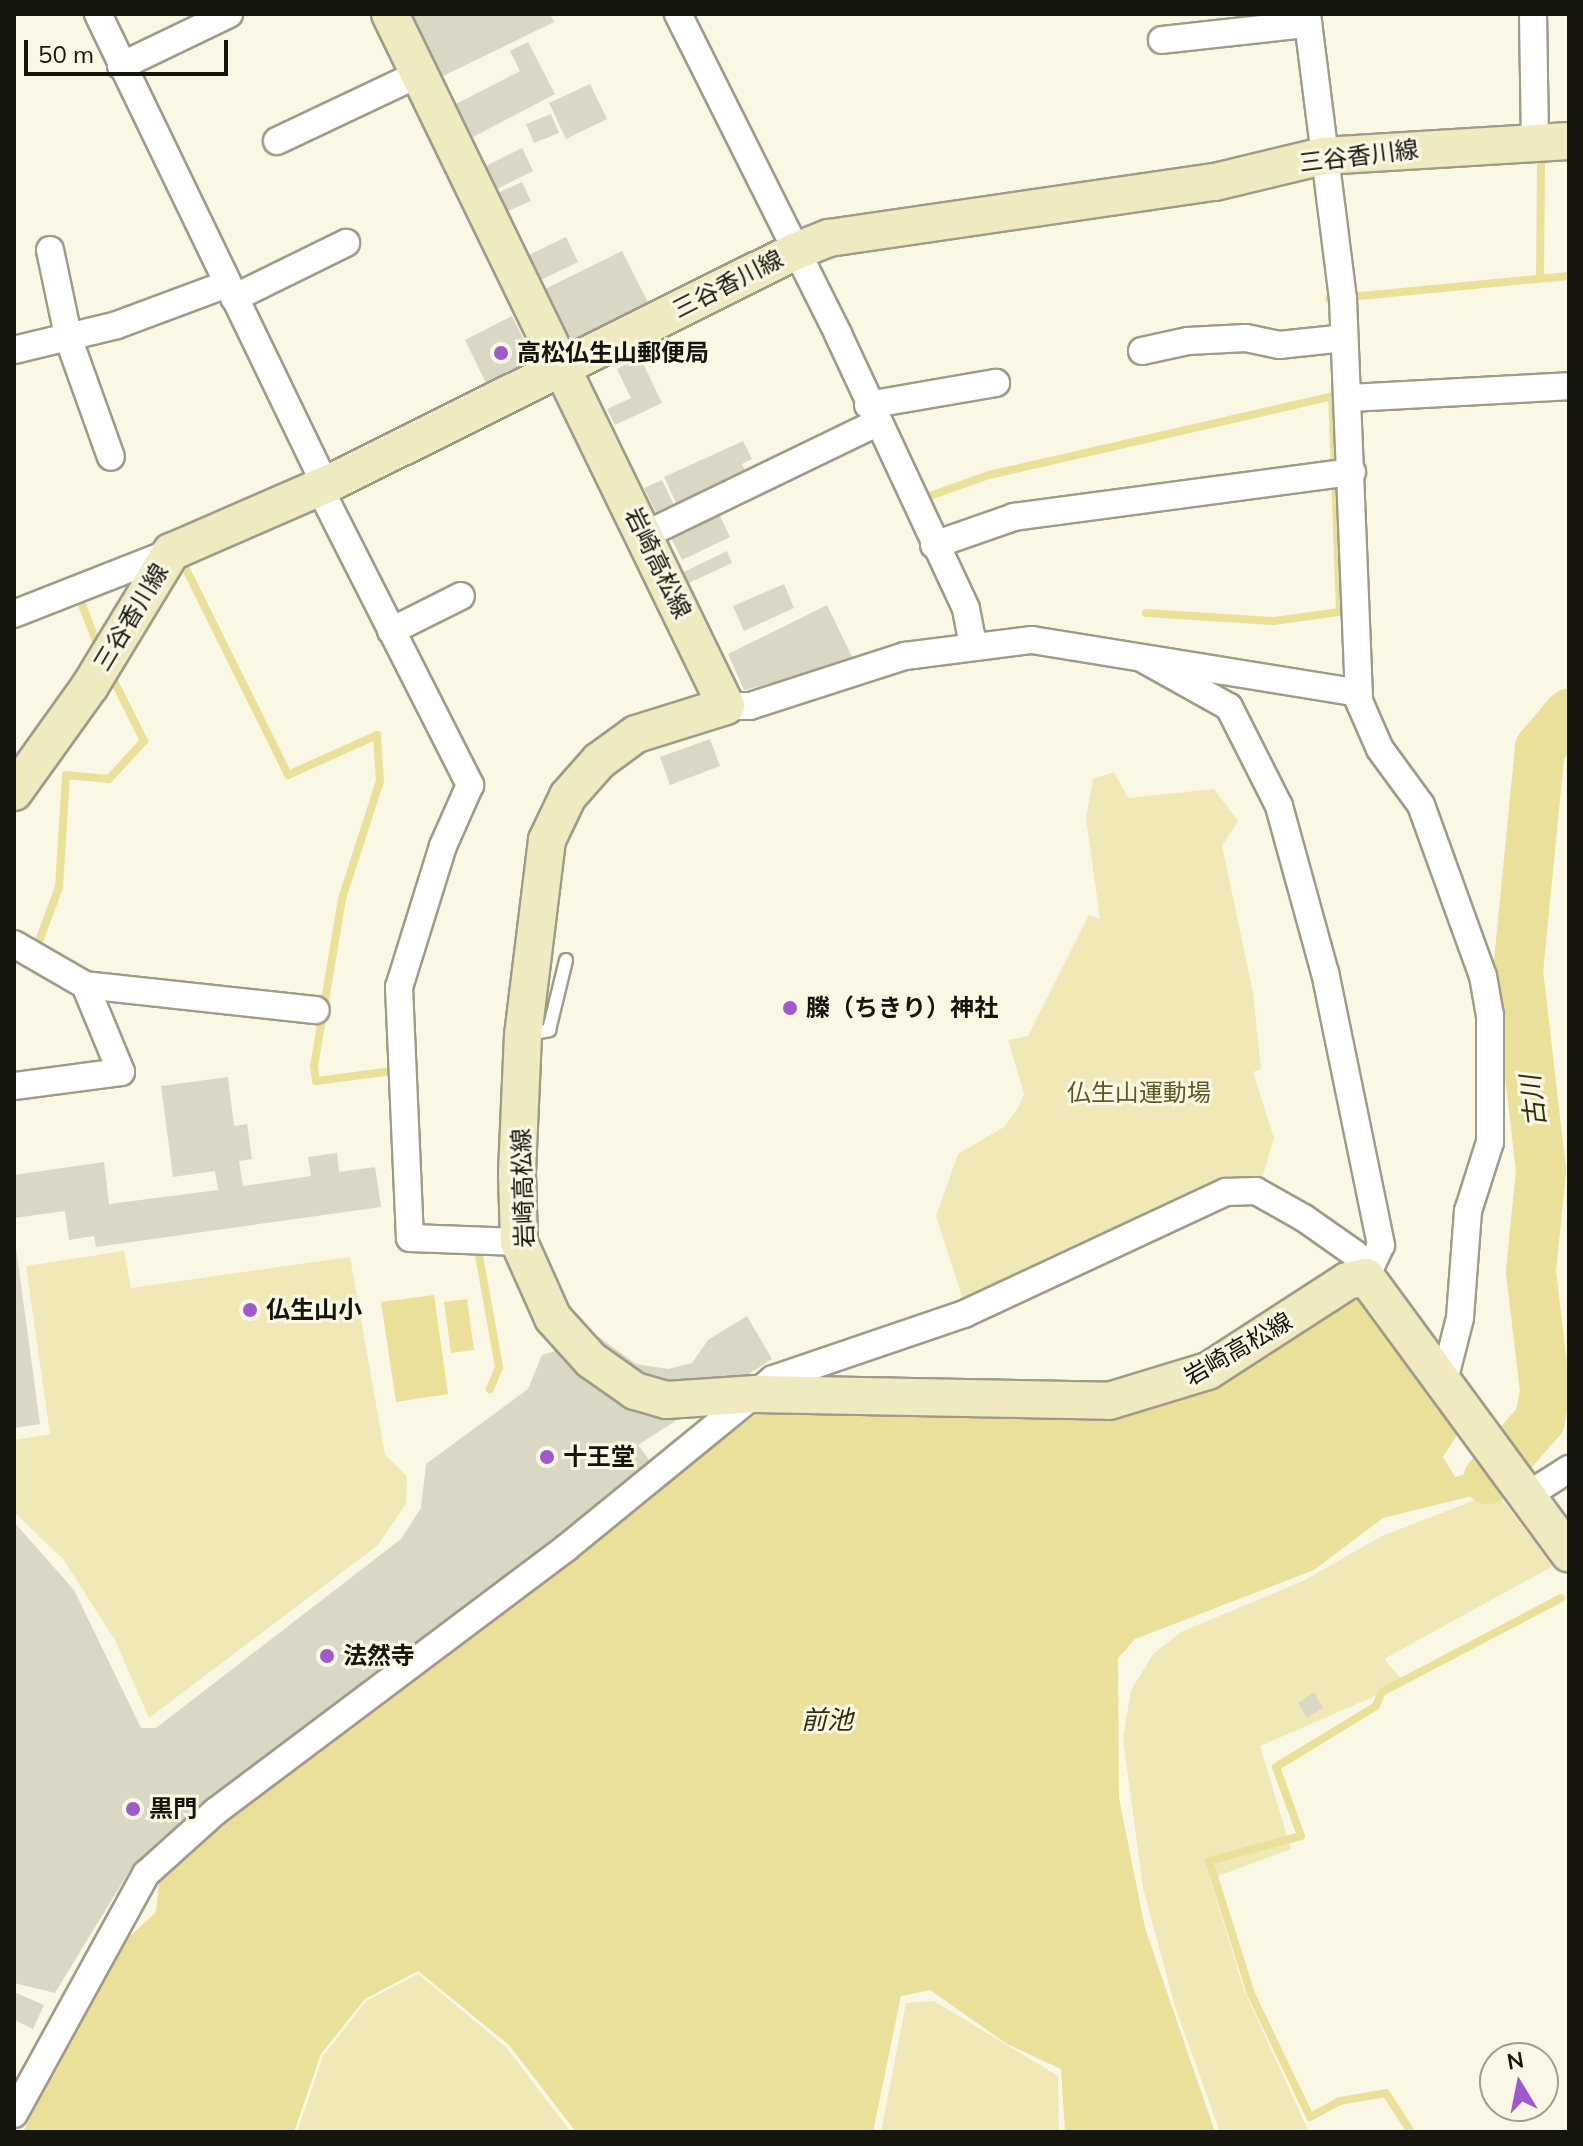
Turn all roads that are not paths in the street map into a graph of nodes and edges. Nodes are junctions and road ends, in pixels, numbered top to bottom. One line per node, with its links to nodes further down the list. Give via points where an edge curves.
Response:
1 (98, 14): 8 (street)
2 (229, 14): 8 (street)
3 (390, 14): 9 (main road, 岩崎高松線)
4 (678, 14): 15 (street)
5 (1533, 14): 11 (street)
6 (1307, 19): 7 (street); 12 (street)
7 (1162, 40)
8 (121, 66): 16 (street)
9 (419, 74): 10 (street); 21 (main road, 岩崎高松線)
10 (277, 141)
11 (1552, 142): 12 (main road, 三谷香川線)
12 (1323, 156): 15 (main road, 三谷香川線, via 1215,182 829,238); 17 (street)
13 (346, 243): 16 (street)
14 (50, 250): 18 (street)
15 (794, 252): 21 (main road, 三谷香川線); 25 (street)
16 (231, 291): 18 (street); 28 (street)
17 (1344, 338): 20 (street, via 1279,345 1246,338 1188,341); 24 (street)
18 (69, 340): 19 (street); 26 (street)
19 (14, 350)
20 (1142, 351)
21 (562, 368): 28 (main road, 三谷香川線); 29 (main road, 岩崎高松線)
22 (996, 383): 25 (street)
23 (1569, 386): 24 (street)
24 (1349, 398): 27 (street)
25 (872, 414): 29 (street); 30 (street)
26 (111, 457)
27 (1352, 472): 30 (street, via 1014,517); 37 (street)
28 (321, 484): 31 (main road, 三谷香川線); 34 (street)
29 (645, 535): 38 (main road, 岩崎高松線)
30 (934, 545): 35 (street, via 966,609)
31 (171, 552): 33 (street); 39 (main road, 三谷香川線, via 90,686)
32 (461, 596): 34 (street)
33 (14, 614)
34 (391, 631): 46 (street, via 470,785 443,846 399,987 410,1238)
35 (973, 645): 36 (street, via 1059,642); 38 (street, via 905,656 750,706)
36 (1143, 659): 37 (street); 47 (street, via 1229,707 1279,806 1325,973 1381,1245)
37 (1359, 693): 48 (street, via 1380,749 1421,805 1483,976 1490,1015 1490,1142 1468,1211 1460,1318)
38 (726, 706): 44 (main road, 岩崎高松線, via 636,734 568,796 547,840)
39 (14, 792)
40 (14, 944): 42 (street)
41 (566, 960): 44 (lane, via 549,1030)
42 (85, 985): 43 (street); 45 (street, via 121,1072)
43 (316, 1010)
44 (523, 1035): 46 (main road, 岩崎高松線)
45 (14, 1086)
46 (519, 1242): 49 (main road, 岩崎高松線, via 553,1318 591,1360 635,1391 667,1400)
47 (1366, 1277): 48 (main road); 49 (main road, 岩崎高松線, via 1347,1281 1208,1371 1146,1395 1109,1401); 49 (street, via 1355,1254 1304,1218 1256,1191 1226,1192 964,1314 773,1379)
48 (1444, 1381): 51 (main road)
49 (756, 1394): 53 (street, via 566,1548 362,1697 146,1874)
50 (1569, 1469): 51 (street)
51 (1523, 1486): 52 (main road)
52 (1569, 1553)
53 (14, 2114)

